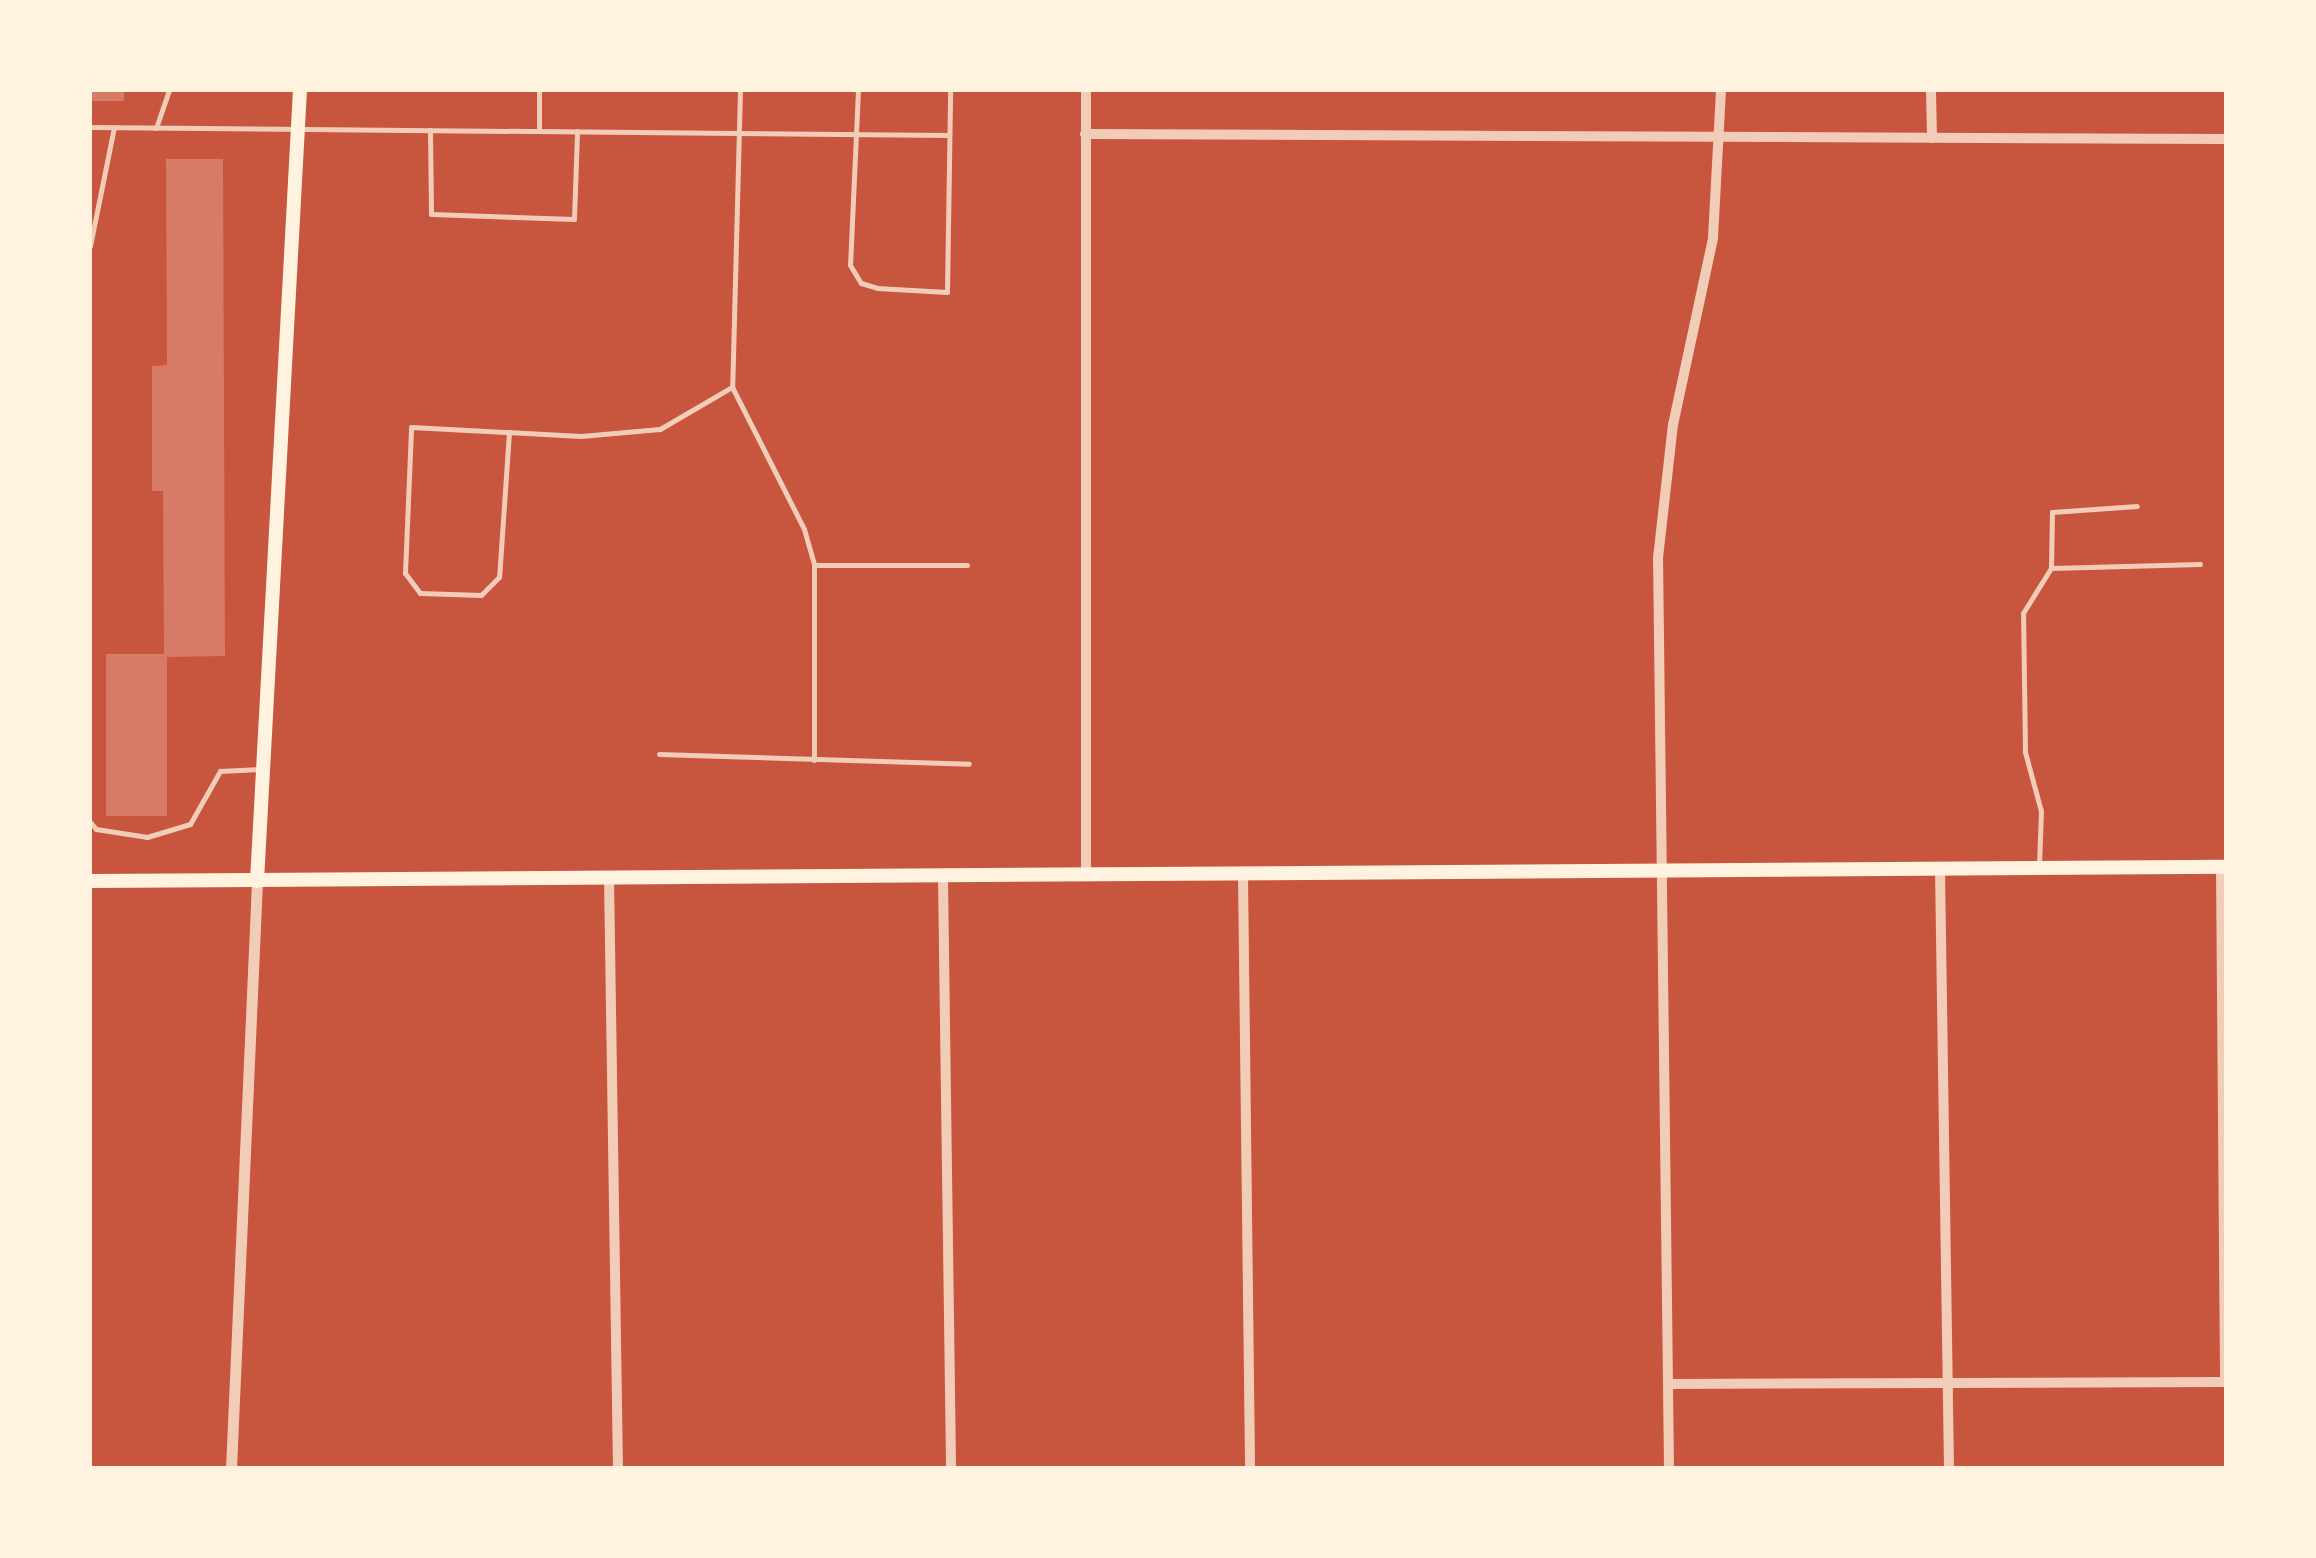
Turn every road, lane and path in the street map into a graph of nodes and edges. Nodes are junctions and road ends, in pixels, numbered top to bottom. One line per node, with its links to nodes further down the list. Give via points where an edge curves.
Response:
1 (168, 90): 12 (lane)
2 (300, 90): 13 (main road)
3 (540, 90): 15 (lane)
4 (740, 90): 17 (lane)
5 (858, 90): 18 (lane)
6 (950, 90): 20 (lane)
7 (1086, 90): 19 (street)
8 (1721, 90): 21 (street)
9 (1931, 90): 22 (street)
10 (90, 127): 11 (lane)
11 (114, 127): 12 (lane); 24 (lane)
12 (156, 128): 13 (lane)
13 (298, 128): 14 (lane); 35 (main road)
14 (430, 130): 15 (lane); 16 (lane, via 431,214 574,219)
15 (539, 130): 16 (lane)
16 (578, 131): 17 (lane)
17 (739, 132): 18 (lane); 25 (lane)
18 (857, 132): 20 (lane); 20 (lane, via 850,265 861,284 947,292)
19 (1085, 134): 21 (street); 42 (street)
20 (948, 136)
21 (1720, 137): 22 (street); 40 (street, via 1713,238 1660,520)
22 (1932, 138): 23 (street)
23 (2226, 139)
24 (90, 246)
25 (732, 387): 26 (lane, via 660,430); 29 (lane, via 804,529)
26 (508, 432): 26 (lane, via 411,427 405,573 420,593 481,595 499,577)
27 (2137, 506): 31 (lane, via 2061,506 2052,512)
28 (2200, 564): 31 (lane)
29 (814, 566): 30 (lane); 33 (lane)
30 (967, 566)
31 (2050, 568): 38 (lane, via 2023,614 2024,752 2042,811)
32 (659, 754): 33 (lane)
33 (814, 760): 34 (lane)
34 (970, 764)
35 (261, 769): 36 (lane, via 220,771 190,824 147,836 96,829); 46 (main road)
36 (90, 822)
37 (2224, 867): 38 (main road); 47 (street)
38 (2039, 868): 39 (main road)
39 (1940, 869): 40 (main road); 49 (street)
40 (1658, 871): 41 (main road); 48 (street)
41 (1244, 874): 42 (main road); 53 (street)
42 (1086, 876): 44 (main road)
43 (609, 877): 44 (main road); 46 (main road); 51 (street)
44 (943, 877): 52 (street)
45 (90, 881): 46 (main road)
46 (258, 881): 50 (street)
47 (2226, 1382): 49 (street)
48 (1668, 1384): 49 (street); 54 (street)
49 (1948, 1384): 55 (street)
50 (231, 1468)
51 (618, 1468)
52 (950, 1468)
53 (1250, 1468)
54 (1669, 1468)
55 (1948, 1468)

